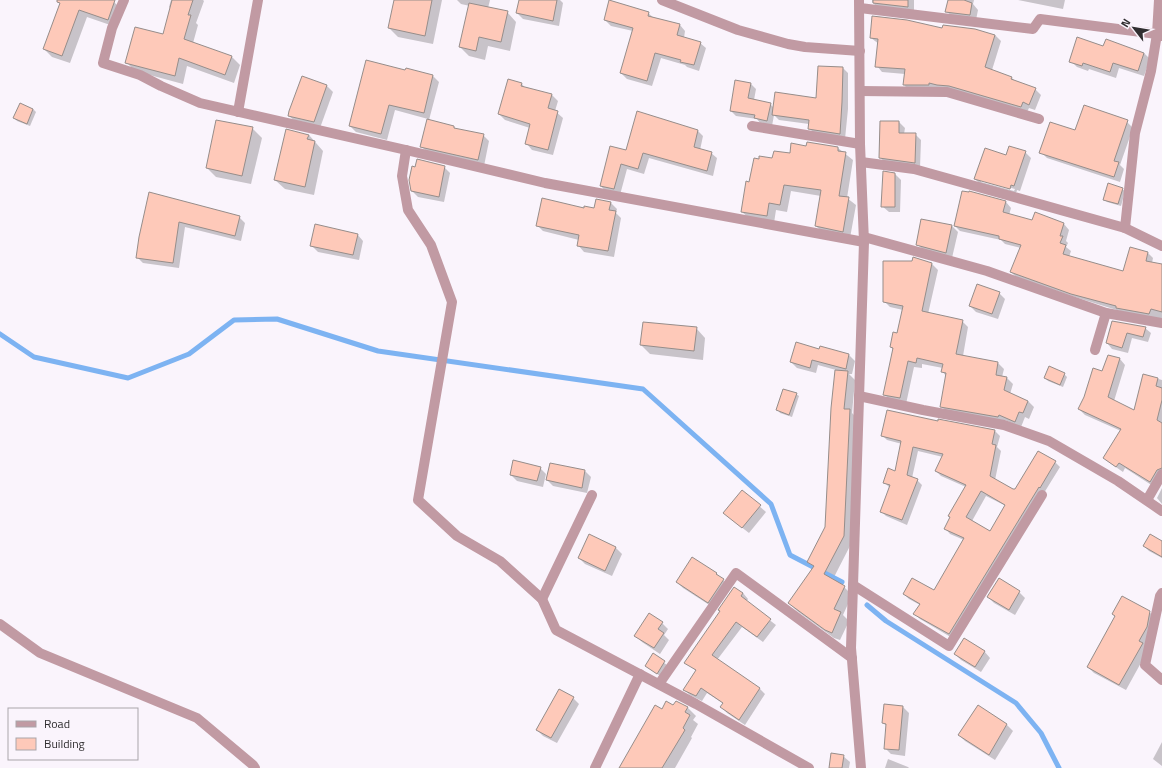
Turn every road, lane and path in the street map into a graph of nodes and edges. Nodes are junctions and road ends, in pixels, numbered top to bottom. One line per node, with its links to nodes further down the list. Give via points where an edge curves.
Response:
1 (124, 0): 9 (street, via 112,28 103,64 140,75 200,103)
2 (258, 0): 9 (street)
3 (662, 0): 7 (street, via 738,30 788,44)
4 (1159, 0): 6 (street)
5 (860, 4): 6 (street, via 1033,29 1040,19); 7 (street)
6 (1159, 35): 15 (street, via 1135,133)
7 (860, 50): 8 (street)
8 (860, 91): 10 (street, via 947,92); 12 (street)
9 (238, 112): 13 (street)
10 (1039, 119)
11 (752, 126): 12 (street)
12 (860, 144): 14 (street)
13 (406, 150): 16 (street, via 545,183); 29 (street, via 402,176 408,210 431,245 452,302 418,500 457,536 500,561)
14 (861, 162): 15 (street, via 914,169); 16 (street)
15 (1125, 228): 17 (street)
16 (864, 240): 18 (street, via 987,270); 21 (street)
17 (1162, 246)
18 (1106, 312): 19 (street); 20 (street)
19 (1162, 323)
20 (1095, 350)
21 (859, 396): 25 (street, via 1004,425 1049,442); 27 (street)
22 (1162, 474): 25 (street)
23 (592, 495): 29 (street)
24 (1042, 495): 27 (street, via 949,646)
25 (1147, 500): 26 (street)
26 (1162, 510)
27 (853, 585): 31 (street)
28 (1162, 593): 33 (street, via 1145,665)
29 (542, 600): 32 (street, via 556,630)
30 (0, 624): 35 (street, via 40,653 197,718)
31 (852, 658): 34 (street, via 736,574); 38 (street)
32 (640, 674): 34 (street); 36 (street)
33 (1162, 680)
34 (659, 684): 37 (street)
35 (255, 768)
36 (595, 768)
37 (810, 768)
38 (861, 768)

